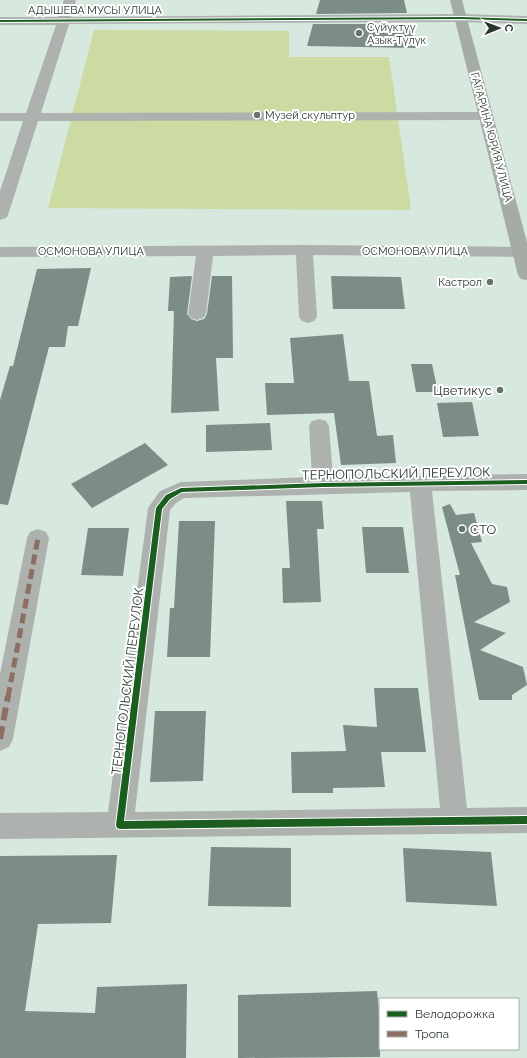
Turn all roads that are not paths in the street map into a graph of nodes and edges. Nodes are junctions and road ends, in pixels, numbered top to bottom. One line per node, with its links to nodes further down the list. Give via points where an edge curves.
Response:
1 (70, 0): 4 (street)
2 (456, 0): 3 (main road, ГАГАРИНА ЮРИЯ УЛИЦА)
3 (461, 18): 4 (street, АДЫШЕВА МУСЫ УЛИЦА); 5 (street, АДЫШЕВА МУСЫ УЛИЦА); 7 (main road, ГАГАРИНА ЮРИЯ УЛИЦА)
4 (64, 20): 6 (street, АДЫШЕВА МУСЫ УЛИЦА); 9 (street)
5 (527, 20)
6 (0, 21)
7 (486, 116): 9 (street); 14 (main road, ГАГАРИНА ЮРИЯ УЛИЦА)
8 (0, 117): 9 (street)
9 (32, 117): 10 (street)
10 (0, 215)
11 (304, 250): 12 (street, ОСМОНОВА УЛИЦА); 14 (street, ОСМОНОВА УЛИЦА); 17 (street)
12 (205, 251): 13 (street, ОСМОНОВА УЛИЦА); 16 (street)
13 (0, 252)
14 (524, 252): 15 (main road, ГАГАРИНА ЮРИЯ УЛИЦА)
15 (527, 275)
16 (198, 314)
17 (308, 317)
18 (319, 426): 21 (street)
19 (527, 482): 20 (street, ТЕРНОПОЛЬСКИЙ ПЕРЕУЛОК)
20 (420, 483): 21 (street, ТЕРНОПОЛЬСКИЙ ПЕРЕУЛОК); 25 (street)
21 (323, 485): 26 (street, ТЕРНОПОЛЬСКИЙ ПЕРЕУЛОК, via 181,490 168,497 159,508)
22 (38, 538): 23 (street)
23 (0, 739)
24 (527, 820): 25 (street)
25 (456, 821): 26 (street)
26 (120, 825): 27 (street)
27 (0, 826)

